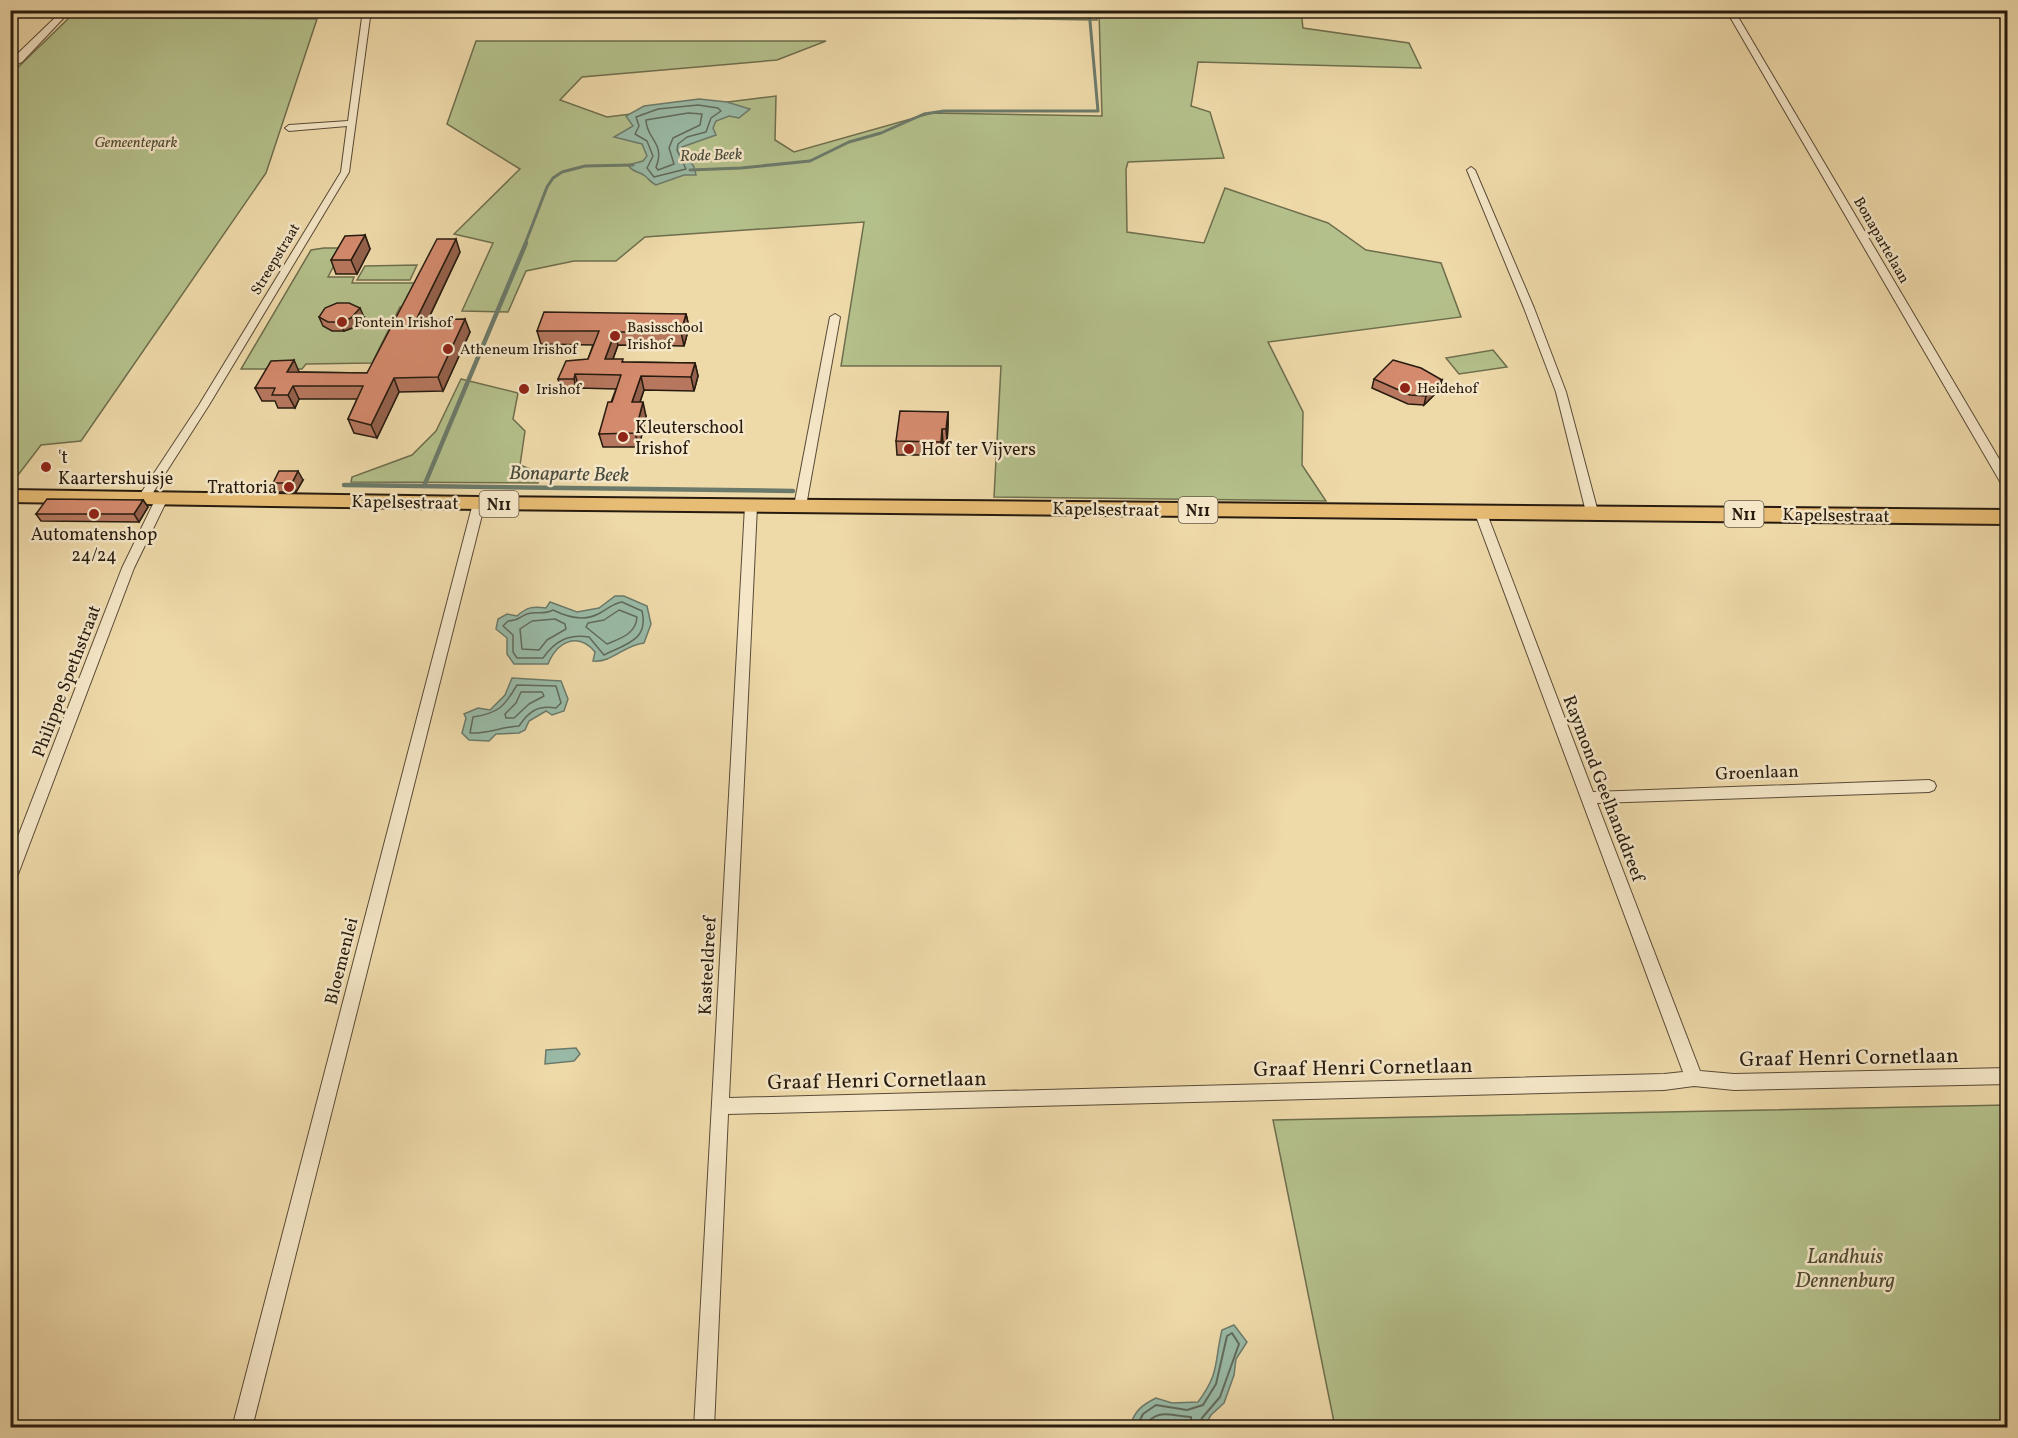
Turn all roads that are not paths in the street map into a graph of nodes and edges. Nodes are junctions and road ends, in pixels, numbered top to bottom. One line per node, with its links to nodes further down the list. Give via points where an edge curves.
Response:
1 (68, 10): 4 (street)
2 (367, 10): 5 (street, Streepstraat)
3 (1730, 10): 9 (street, Bonapartelaan)
4 (10, 65)
5 (352, 123): 6 (street); 11 (street, Streepstraat, via 345,172 204,405)
6 (289, 128)
7 (1471, 170): 16 (street, via 1561,392)
8 (835, 317): 14 (street)
9 (2007, 485)
10 (10, 496): 11 (main road, Kapelsestraat / N11)
11 (152, 500): 12 (main road, Kapelsestraat / N11); 20 (street, Philippe Spethstraat)
12 (478, 504): 13 (main road, Kapelsestraat / N11); 24 (street, Bloemenlei)
13 (751, 506): 14 (main road, Kapelsestraat / N11); 23 (street, Kasteeldreef)
14 (800, 506): 15 (main road, Kapelsestraat / N11)
15 (1480, 512): 16 (main road, Kapelsestraat / N11); 19 (street, Raymond Geelhanddreef)
16 (1592, 512): 17 (main road, Kapelsestraat / N11)
17 (2007, 517)
18 (1929, 786): 19 (street, Groenlaan)
19 (1587, 798): 22 (street, Raymond Geelhanddreef)
20 (10, 877)
21 (2007, 1076): 22 (street, Graaf Henri Cornetlaan, via 1734,1082)
22 (1694, 1078): 23 (street, Graaf Henri Cornetlaan, via 1652,1083)
23 (720, 1106): 25 (street, Kasteeldreef)
24 (242, 1428)
25 (704, 1428)

